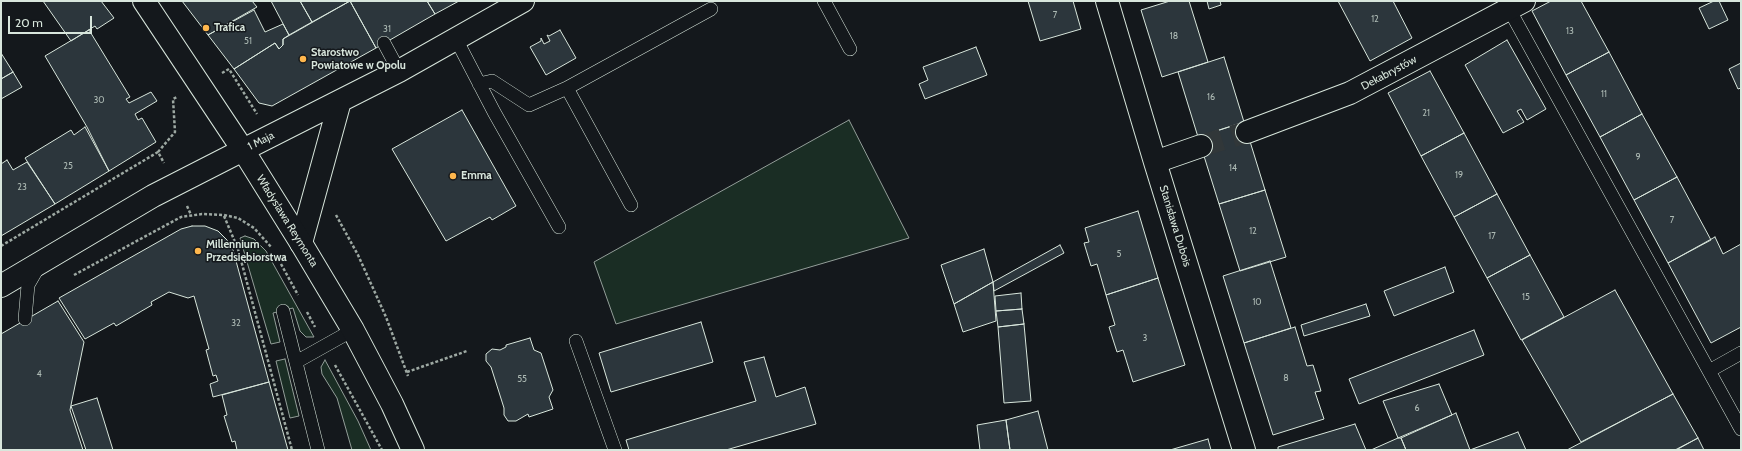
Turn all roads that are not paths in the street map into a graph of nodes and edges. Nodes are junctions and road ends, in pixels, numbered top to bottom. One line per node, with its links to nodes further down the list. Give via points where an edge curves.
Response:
1 (144, 1): 16 (street, Władysława Reymonta)
2 (523, 1): 7 (street, 1 Maja)
3 (824, 1): 9 (lane)
4 (1107, 1): 17 (street, Stanisława Dubois)
5 (1517, 5): 14 (street, Dekabrystów, via 1350,93); 29 (lane)
6 (711, 9): 12 (lane)
7 (456, 39): 10 (street, 1 Maja); 11 (lane)
8 (384, 43): 10 (lane)
9 (850, 49)
10 (399, 71): 13 (street, 1 Maja)
11 (479, 84): 12 (lane, via 492,81 530,105); 19 (lane)
12 (567, 88): 18 (lane)
13 (340, 100): 16 (street, 1 Maja); 20 (street)
14 (1247, 132)
15 (1201, 146): 17 (street)
16 (243, 150): 20 (street, Władysława Reymonta); 21 (street, 1 Maja, via 153,196)
17 (1155, 162): 34 (street, Stanisława Dubois)
18 (632, 205)
19 (558, 227)
20 (301, 243): 25 (street, Władysława Reymonta)
21 (41, 262): 22 (street, 1 Maja); 24 (lane, via 28,285)
22 (1, 286)
23 (283, 311): 28 (lane)
24 (25, 319)
25 (353, 330): 28 (lane); 32 (street, Władysława Reymonta, via 392,404)
26 (576, 341): 33 (lane)
27 (1741, 353): 29 (lane)
28 (296, 362): 31 (lane)
29 (1709, 371): 30 (lane)
30 (1741, 429)
31 (318, 450)
32 (412, 450)
33 (615, 450)
34 (1244, 450)

